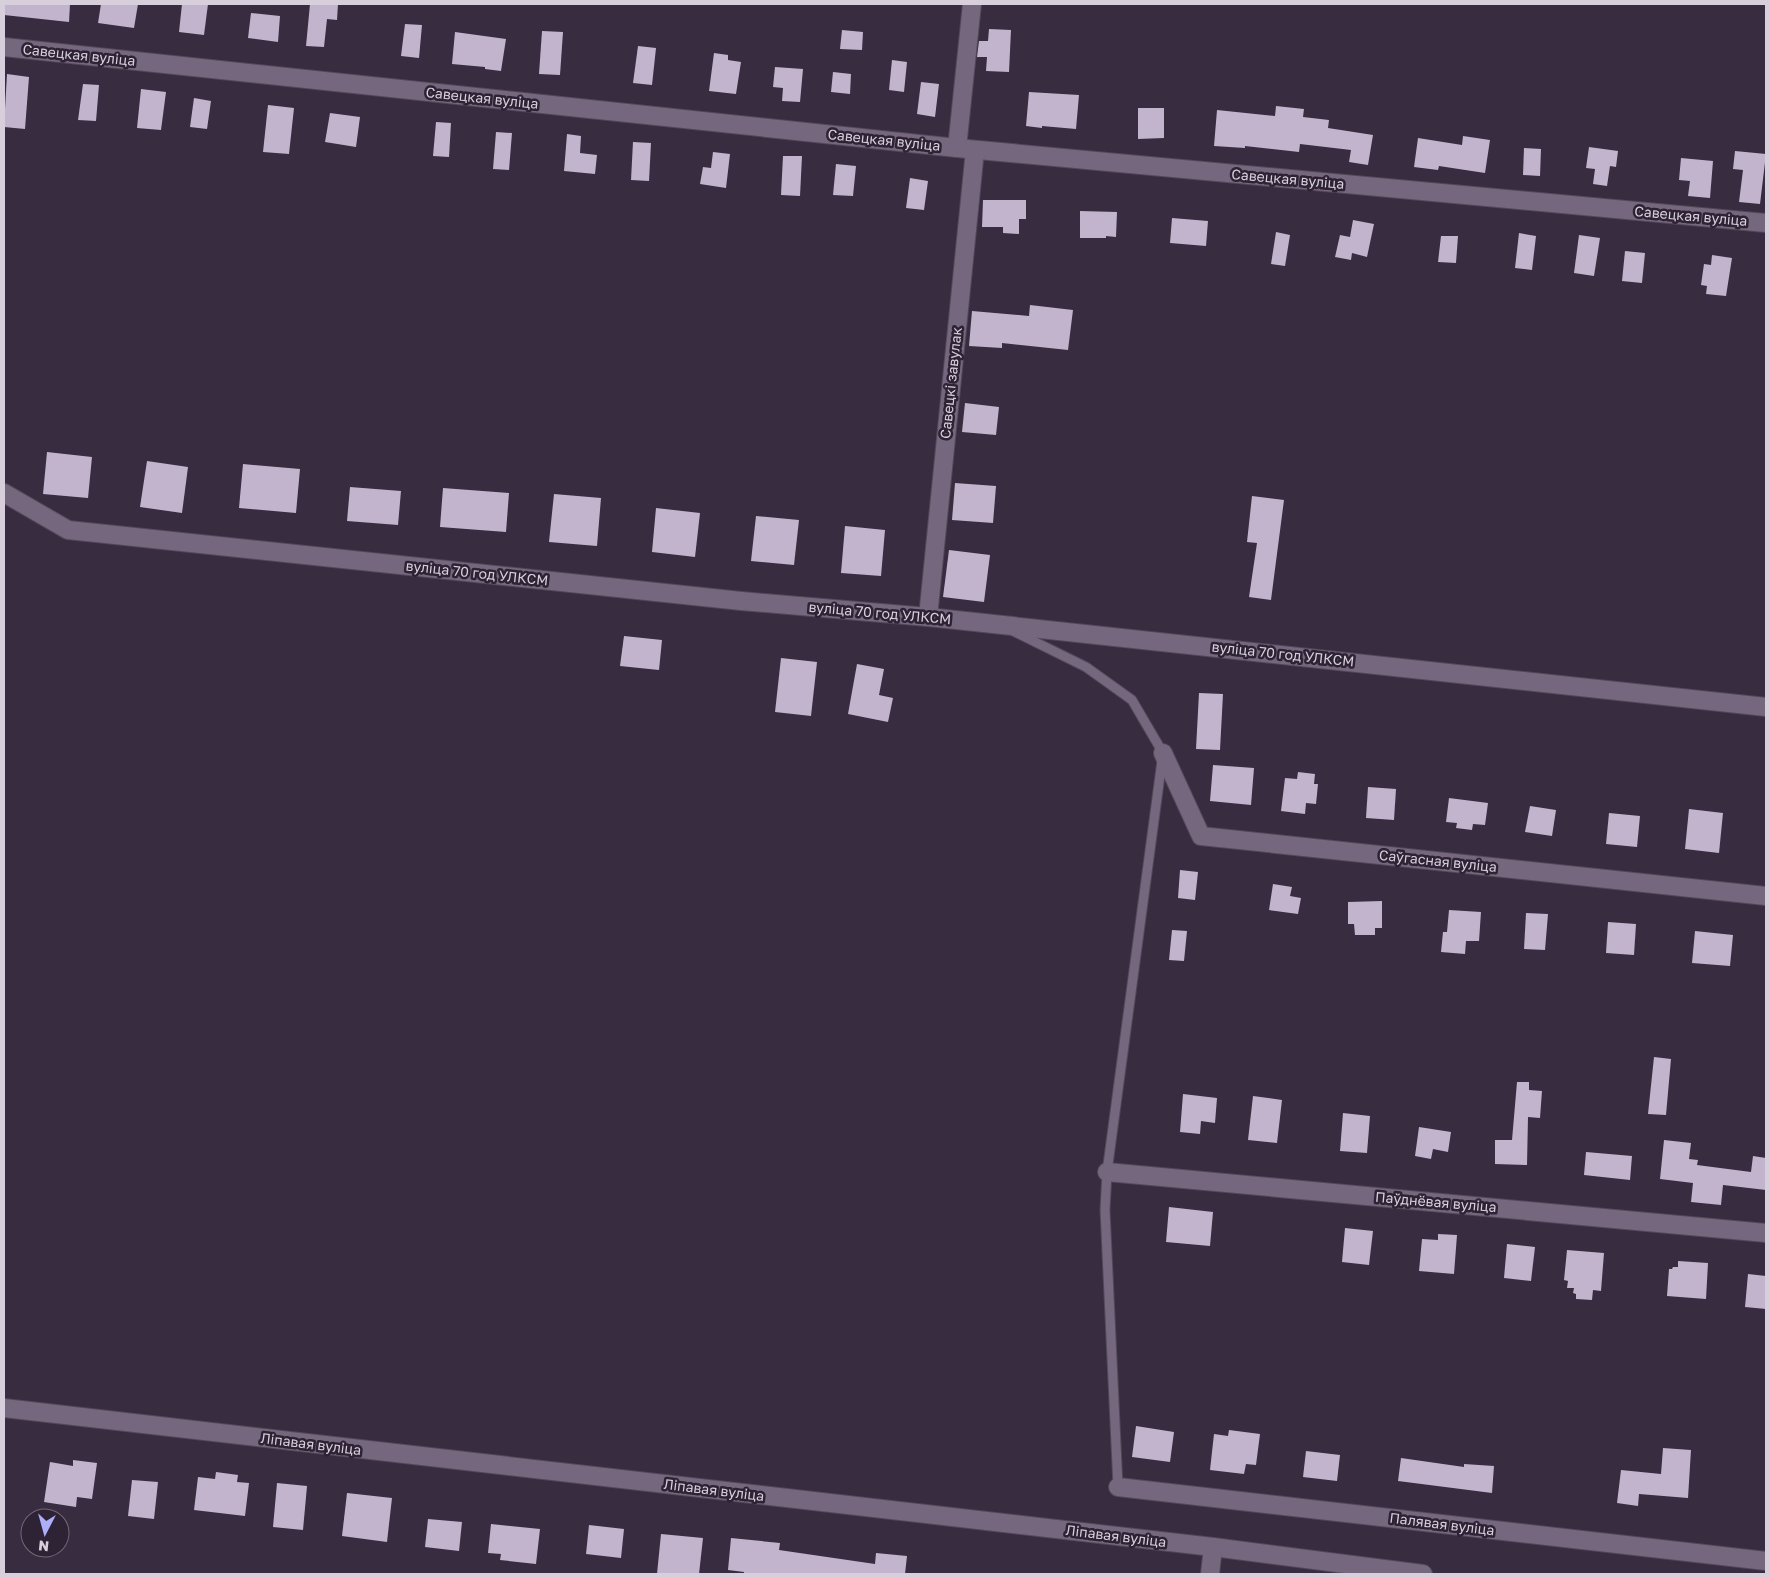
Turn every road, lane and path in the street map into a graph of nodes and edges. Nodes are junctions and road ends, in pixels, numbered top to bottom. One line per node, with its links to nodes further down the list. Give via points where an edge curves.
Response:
1 (972, 4): 3 (street)
2 (4, 47): 3 (street, Савецкая вуліца)
3 (957, 148): 4 (street, Савецкая вуліца)
4 (975, 150): 5 (street, Савецкая вуліца); 7 (street, Савецкі завулак)
5 (1766, 223)
6 (4, 493): 7 (street, вуліца 70 год УЛКСМ, via 68,530 741,601)
7 (928, 617): 8 (street, вуліца 70 год УЛКСМ)
8 (997, 624): 9 (street, вуліца 70 год УЛКСМ); 10 (lane, via 1086,667 1132,700)
9 (1766, 707)
10 (1163, 753): 11 (street, Саўгасная вуліца, via 1201,836); 12 (lane)
11 (1766, 896)
12 (1106, 1172): 13 (street, Паўднёвая вуліца); 15 (lane)
13 (1766, 1233)
14 (4, 1408): 16 (street, Ліпавая вуліца)
15 (1118, 1487): 17 (street, Палявая вуліца)
16 (1213, 1547): 18 (street); 19 (street, Ліпавая вуліца)
17 (1766, 1562)
18 (1210, 1574)
19 (1423, 1574)

